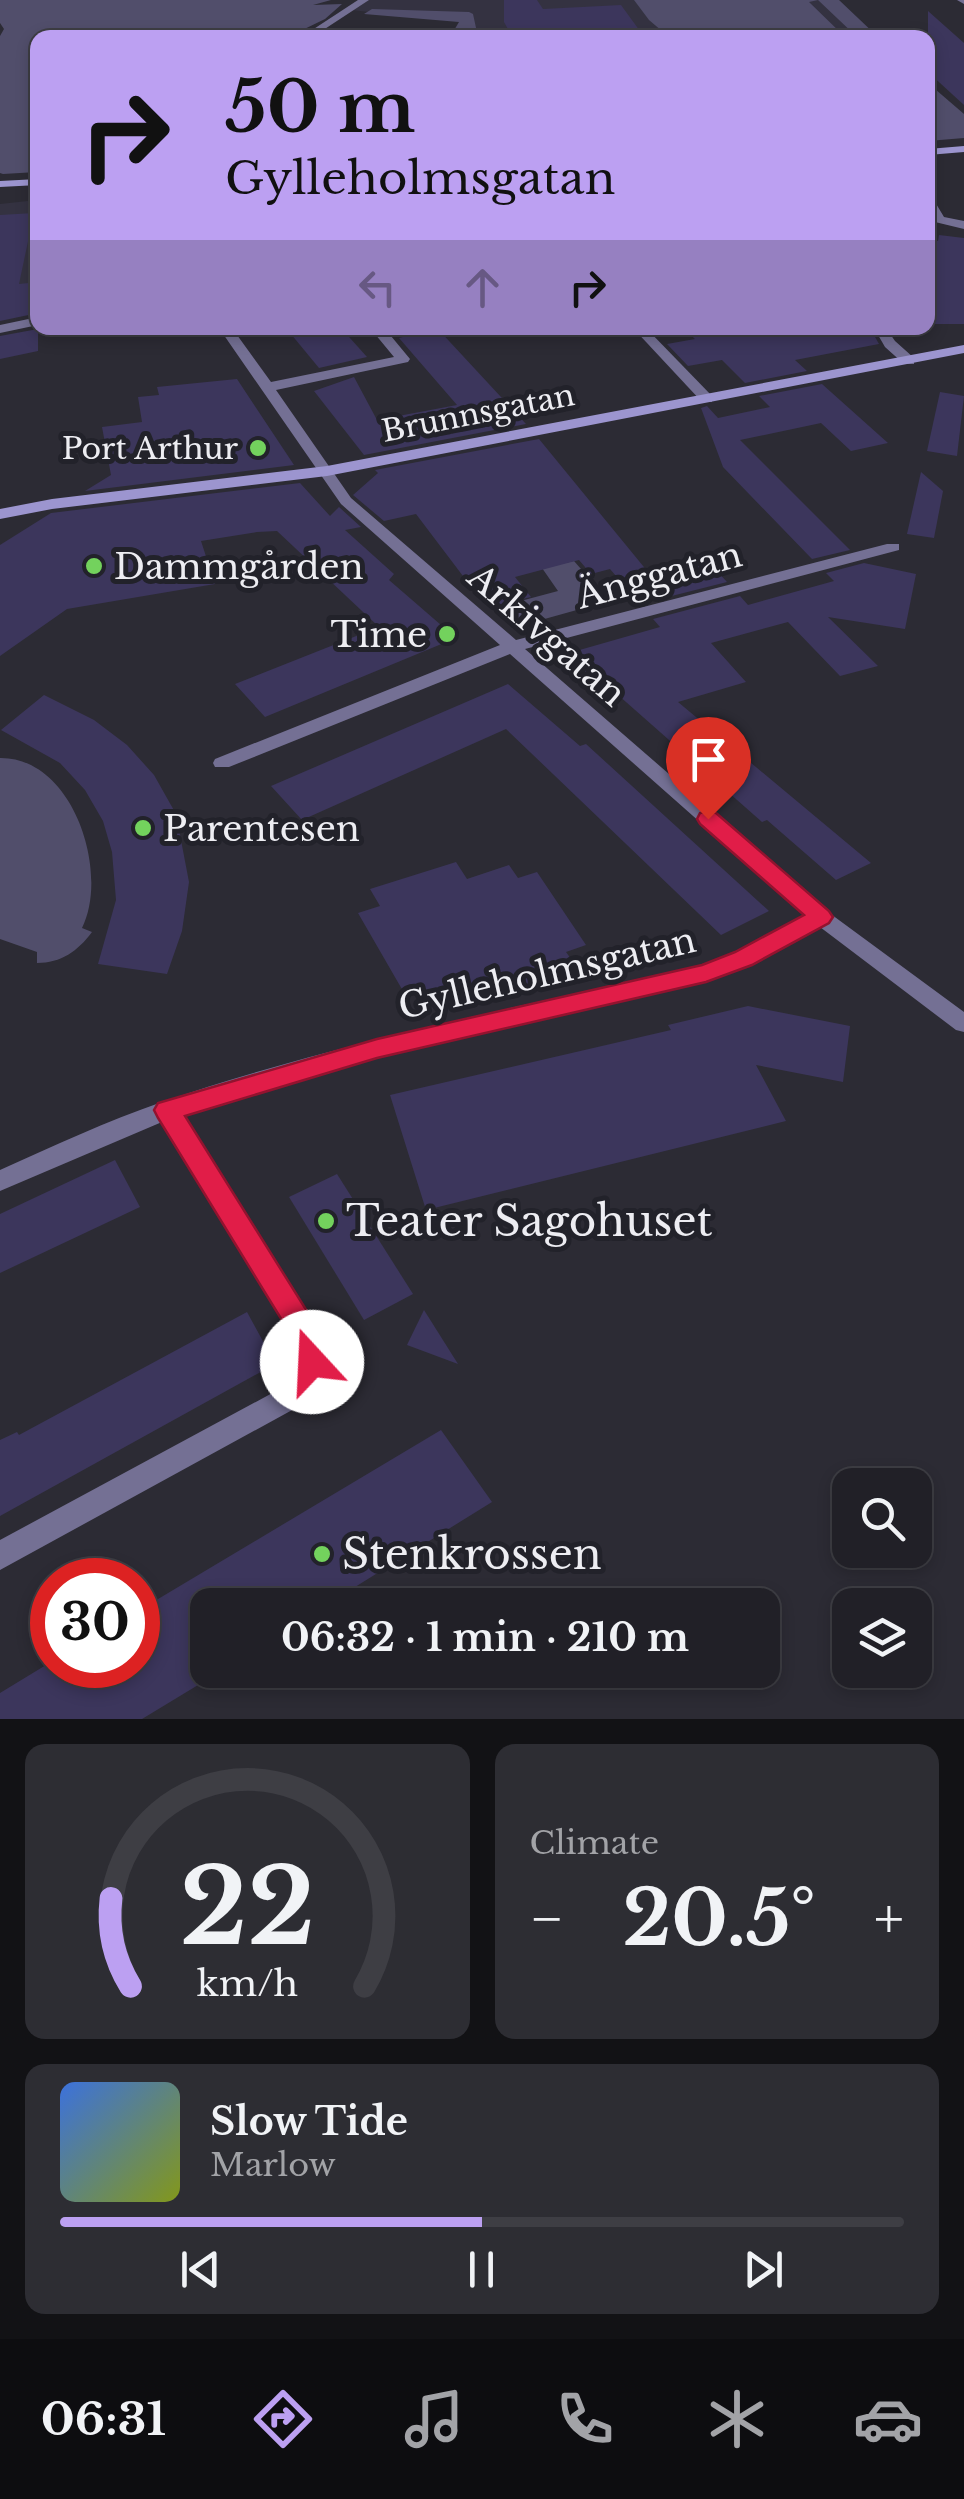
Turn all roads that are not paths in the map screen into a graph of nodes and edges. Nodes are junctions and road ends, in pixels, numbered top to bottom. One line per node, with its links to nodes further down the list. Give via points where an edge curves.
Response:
1 (364, 0): 2 (street)
2 (317, 30)
3 (964, 150): 4 (street)
4 (935, 152)
5 (30, 182): 6 (street)
6 (0, 184)
7 (30, 192): 8 (street)
8 (0, 194)
9 (935, 212): 10 (street)
10 (964, 229): 11 (street)
11 (935, 230)
12 (30, 323): 13 (street)
13 (0, 329)
14 (231, 335): 20 (street, Arkivgatan)
15 (383, 335): 20 (street, via 403,359)
16 (646, 335): 21 (street)
17 (884, 335): 19 (street)
18 (964, 349): 19 (street, Brunnsgatan)
19 (909, 360): 21 (street, Brunnsgatan)
20 (268, 387): 22 (street, Arkivgatan)
21 (708, 399): 22 (street, Brunnsgatan)
22 (327, 471): 23 (street, Brunnsgatan); 25 (street, Arkivgatan, via 346,501)
23 (0, 514)
24 (892, 547): 25 (street, Änggatan)
25 (511, 647): 26 (street, Änggatan); 27 (street, Arkivgatan)
26 (222, 763)
27 (821, 917): 28 (street, Arkivgatan); 29 (street, Gylleholmsgatan, via 706,973 377,1048)
28 (964, 1024)
29 (167, 1110): 30 (street, Gylleholmsgatan); 31 (street, via 310,1340 307,1380 285,1400)
30 (0, 1181)
31 (0, 1556)

